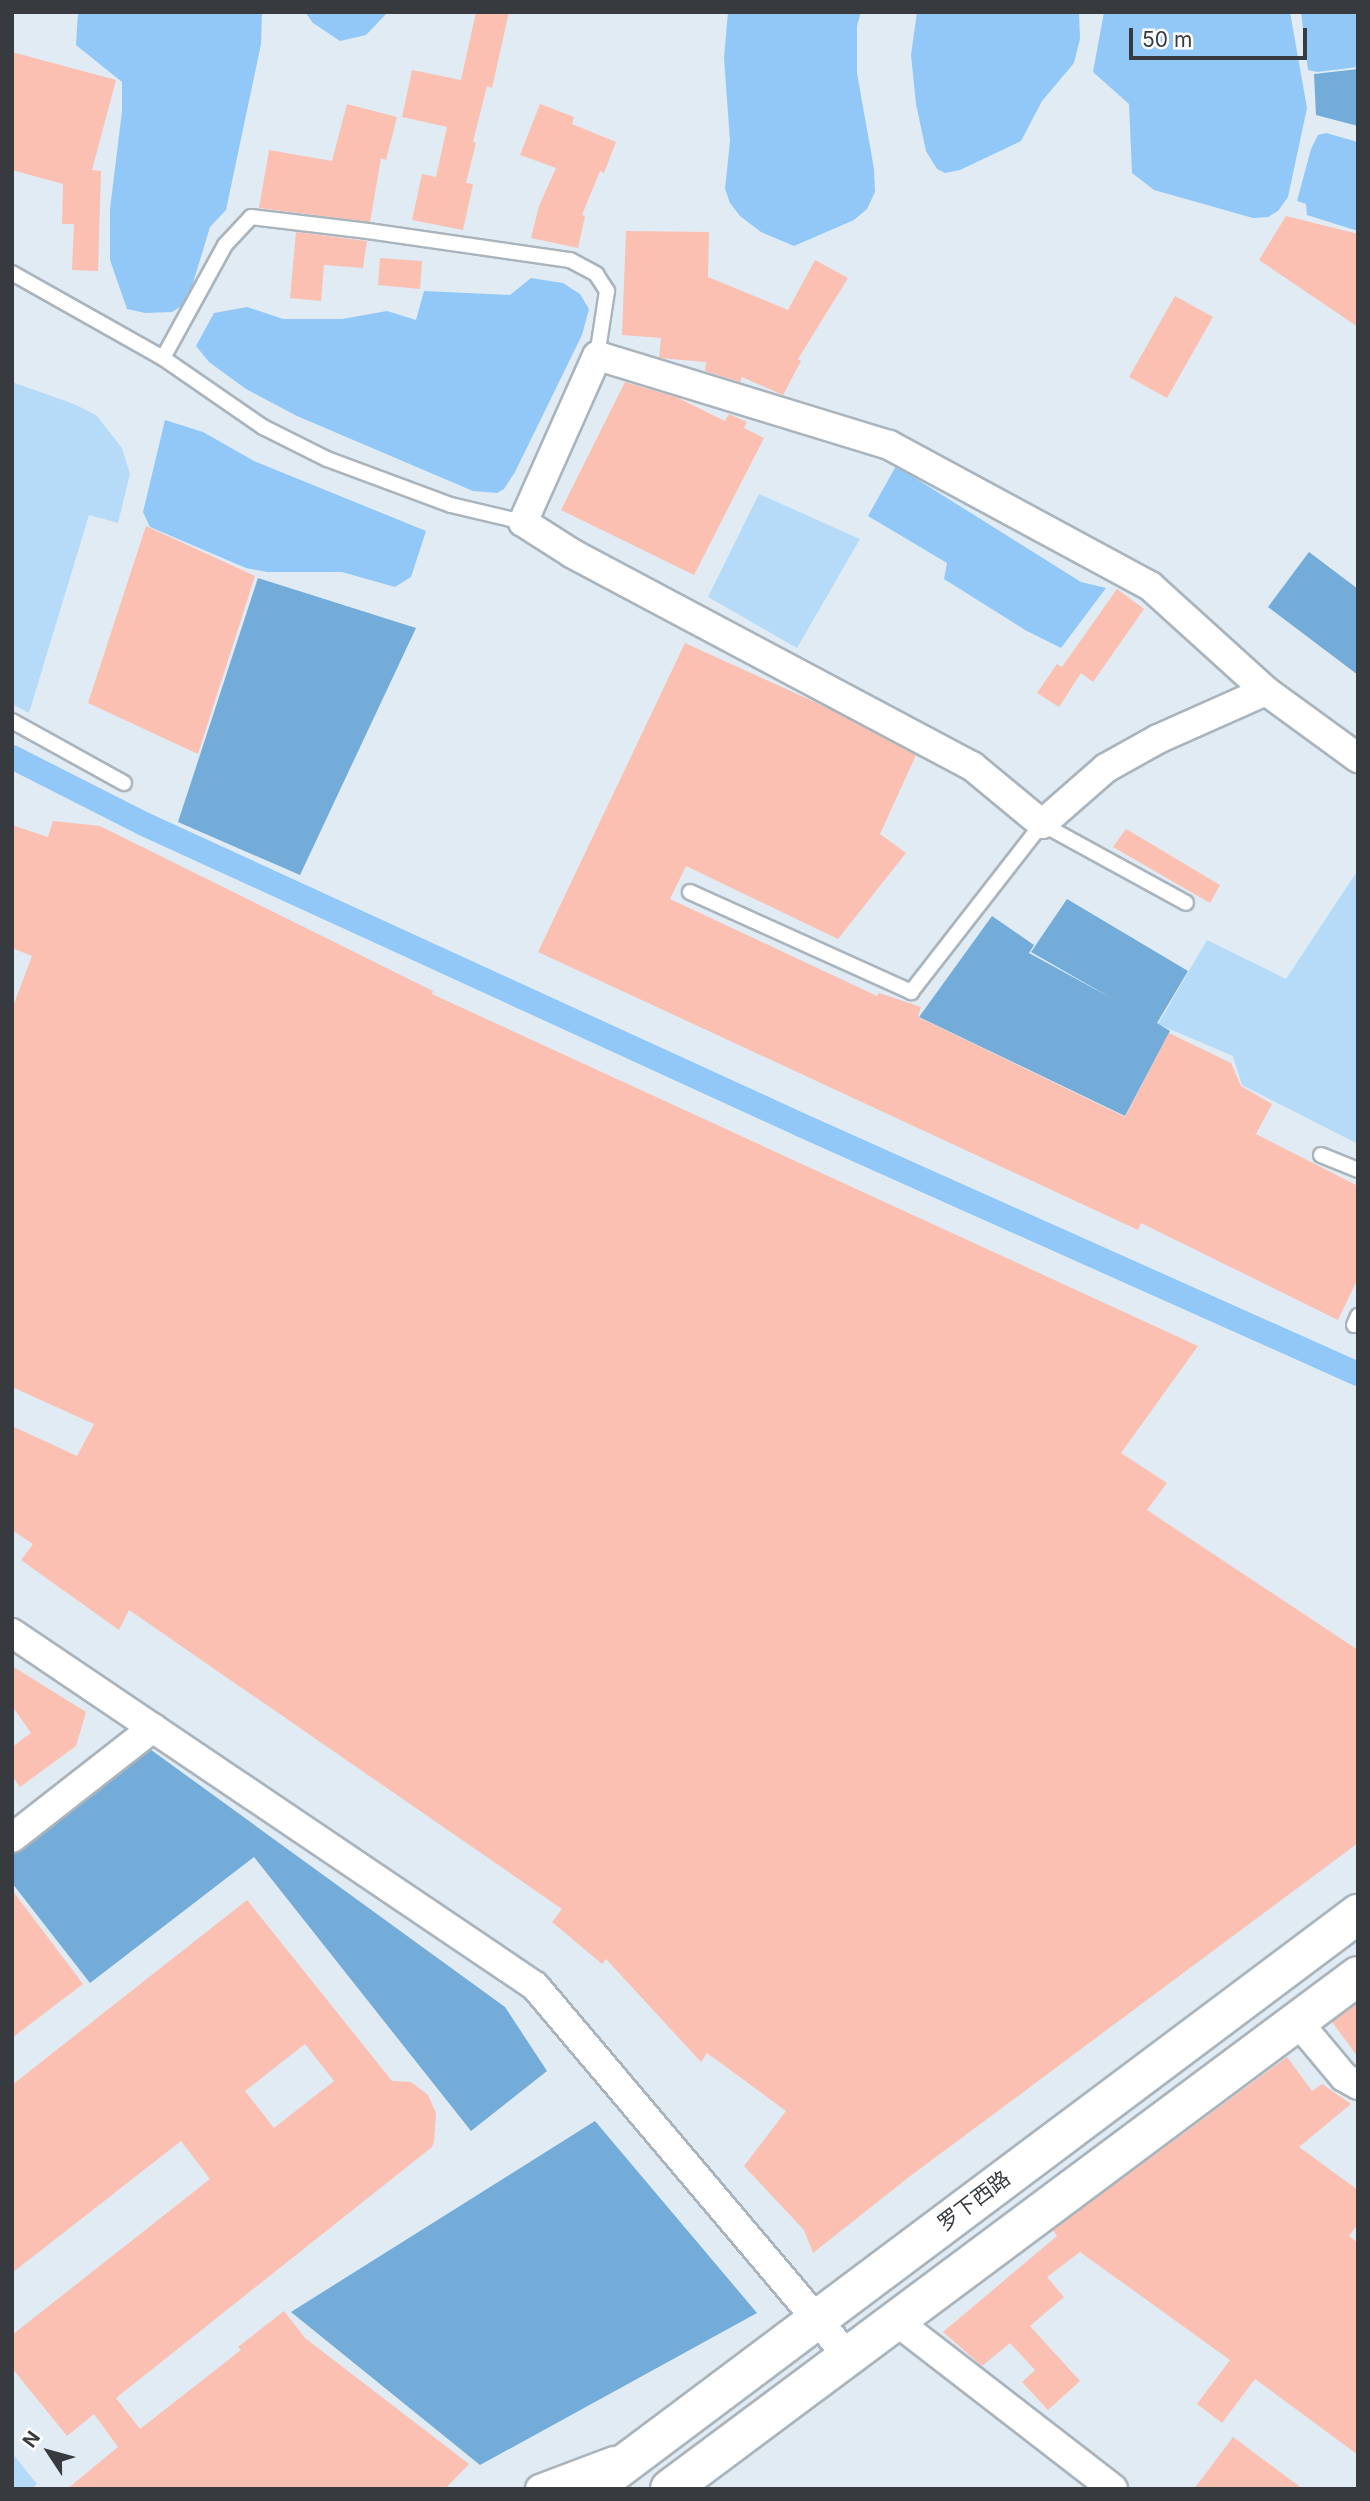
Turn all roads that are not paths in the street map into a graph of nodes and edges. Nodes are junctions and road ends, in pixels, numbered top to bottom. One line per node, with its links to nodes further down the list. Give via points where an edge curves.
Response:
1 (12, 273): 3 (lane)
2 (597, 355): 3 (lane, via 607,291 596,274 570,260 251,217 225,245); 4 (street); 5 (street, via 889,445 1150,586)
3 (163, 358): 4 (lane, via 263,427 327,459 450,505)
4 (523, 523): 9 (street, via 972,766)
5 (1266, 691): 7 (street); 9 (street, via 1158,739 1106,768)
6 (12, 721): 8 (lane)
7 (1358, 758)
8 (124, 783)
9 (1042, 824): 10 (lane, via 911,992); 11 (lane)
10 (690, 892)
11 (1186, 903)
12 (1321, 1155): 13 (lane)
13 (1358, 1170)
14 (12, 1633): 15 (street)
15 (153, 1728): 16 (street); 21 (street, via 535,1986)
16 (12, 1838)
17 (1358, 1914): 21 (main road, 罗下西路)
18 (1358, 1976): 19 (main road)
19 (1297, 2021): 20 (street, via 1344,2077); 22 (main road)
20 (1358, 2085)
21 (817, 2320): 23 (street); 24 (main road, 罗下西路)
22 (895, 2321): 23 (main road); 28 (street)
23 (848, 2357): 25 (main road)
24 (643, 2450): 26 (street); 27 (main road, 罗下西路)
25 (672, 2488)
26 (540, 2489)
27 (591, 2489)
28 (1113, 2489)

